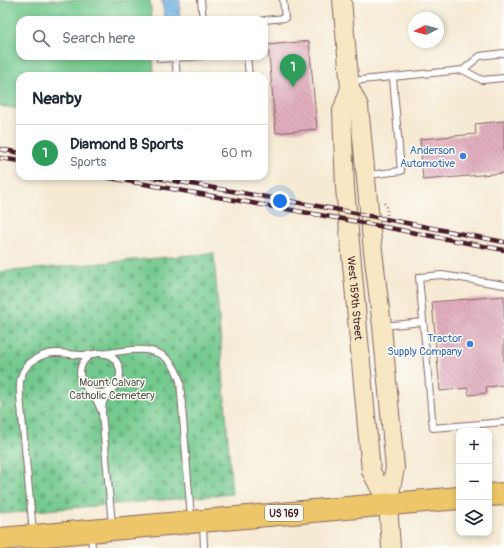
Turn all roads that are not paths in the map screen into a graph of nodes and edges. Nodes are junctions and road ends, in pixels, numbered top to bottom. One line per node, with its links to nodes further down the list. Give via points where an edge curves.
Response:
1 (201, 0): 4 (lane)
2 (283, 0): 5 (lane, via 285,18)
3 (342, 0): 14 (main road, West 159th Street)
4 (203, 16)
5 (268, 20)
6 (504, 53): 9 (lane, via 480,56)
7 (175, 60): 10 (lane)
8 (247, 60): 11 (lane)
9 (463, 70): 12 (lane); 13 (lane, via 482,80)
10 (177, 72)
11 (249, 72)
12 (394, 78): 14 (lane); 15 (lane, via 401,171)
13 (504, 78)
14 (350, 85): 15 (main road, West 159th Street, via 359,106); 32 (main road, West 159th Street, via 342,111 347,213 371,471)
15 (366, 175): 18 (main road, West 159th Street, via 372,251)
16 (504, 285): 17 (lane, via 442,275 419,277)
17 (423, 322): 18 (lane); 28 (lane, via 433,428)
18 (382, 326): 32 (main road, West 159th Street, via 395,468)
19 (120, 351): 21 (lane); 23 (lane); 33 (lane, via 144,350 158,353 170,361 178,374)
20 (93, 354): 21 (lane); 22 (lane); 24 (lane, via 87,357)
21 (103, 354): 23 (lane, via 113,358)
22 (71, 355): 24 (lane, via 79,362); 35 (lane, via 54,353 39,356 26,367 20,378)
23 (118, 365): 26 (lane, via 120,376)
24 (80, 368): 25 (lane, via 79,376)
25 (89, 391): 26 (lane, via 97,394); 27 (lane)
26 (110, 391): 27 (lane, via 104,397)
27 (102, 413): 34 (lane)
28 (504, 422)
29 (504, 494): 30 (highway)
30 (492, 495)
31 (456, 498): 32 (highway, US 169)
32 (388, 504): 33 (highway, US 169); 39 (main road, West 159th Street)
33 (197, 521): 34 (highway, US 169); 38 (lane)
34 (113, 529): 37 (highway, US 169)
35 (34, 536): 36 (highway, US 169); 37 (highway, US 169)
36 (0, 539)
37 (92, 539)
38 (204, 548)
39 (391, 548)

